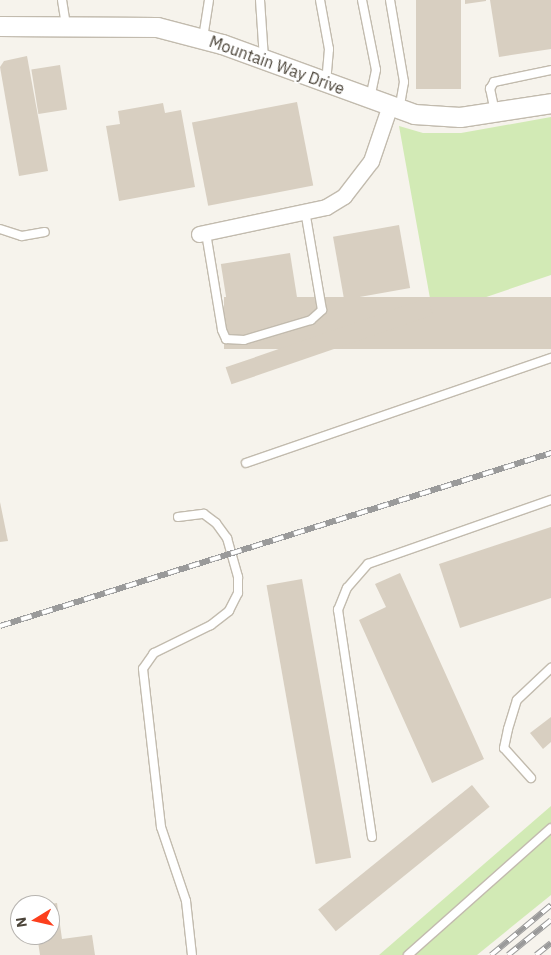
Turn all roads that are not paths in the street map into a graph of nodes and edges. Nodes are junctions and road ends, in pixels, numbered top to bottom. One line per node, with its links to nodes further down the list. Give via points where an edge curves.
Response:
1 (62, 0): 8 (lane)
2 (209, 0): 9 (lane)
3 (260, 0): 10 (lane)
4 (320, 0): 12 (lane, via 329,49)
5 (362, 0): 13 (lane, via 376,70)
6 (390, 0): 15 (lane, via 404,82)
7 (0, 26): 8 (street, Mountain Way Drive)
8 (66, 26): 9 (street, Mountain Way Drive, via 158,27)
9 (203, 38): 10 (street, Mountain Way Drive)
10 (264, 60): 12 (street, Mountain Way Drive)
11 (551, 70): 16 (lane, via 494,82 490,89)
12 (326, 83): 13 (street, Mountain Way Drive)
13 (370, 100): 15 (street, Mountain Way Drive)
14 (551, 102): 16 (street, Mountain Way Drive)
15 (394, 109): 16 (street, Mountain Way Drive, via 460,117); 17 (street, via 359,180 326,207)
16 (495, 112)
17 (306, 212): 20 (street); 20 (lane, via 322,310 311,320 244,340 226,339 222,330)
18 (0, 229): 19 (lane, via 22,236)
19 (45, 232)
20 (202, 234)
21 (551, 358): 22 (lane)
22 (246, 463)
23 (551, 500): 28 (lane, via 368,564 347,588 338,610)
24 (178, 516): 29 (lane, via 204,514 216,523 227,538 238,577 238,592 229,611 211,625 154,653 143,669 161,828 186,901)
25 (551, 668): 26 (lane, via 517,700 504,748)
26 (530, 778)
27 (551, 828): 30 (lane)
28 (372, 837)
29 (192, 955)
30 (408, 955)

